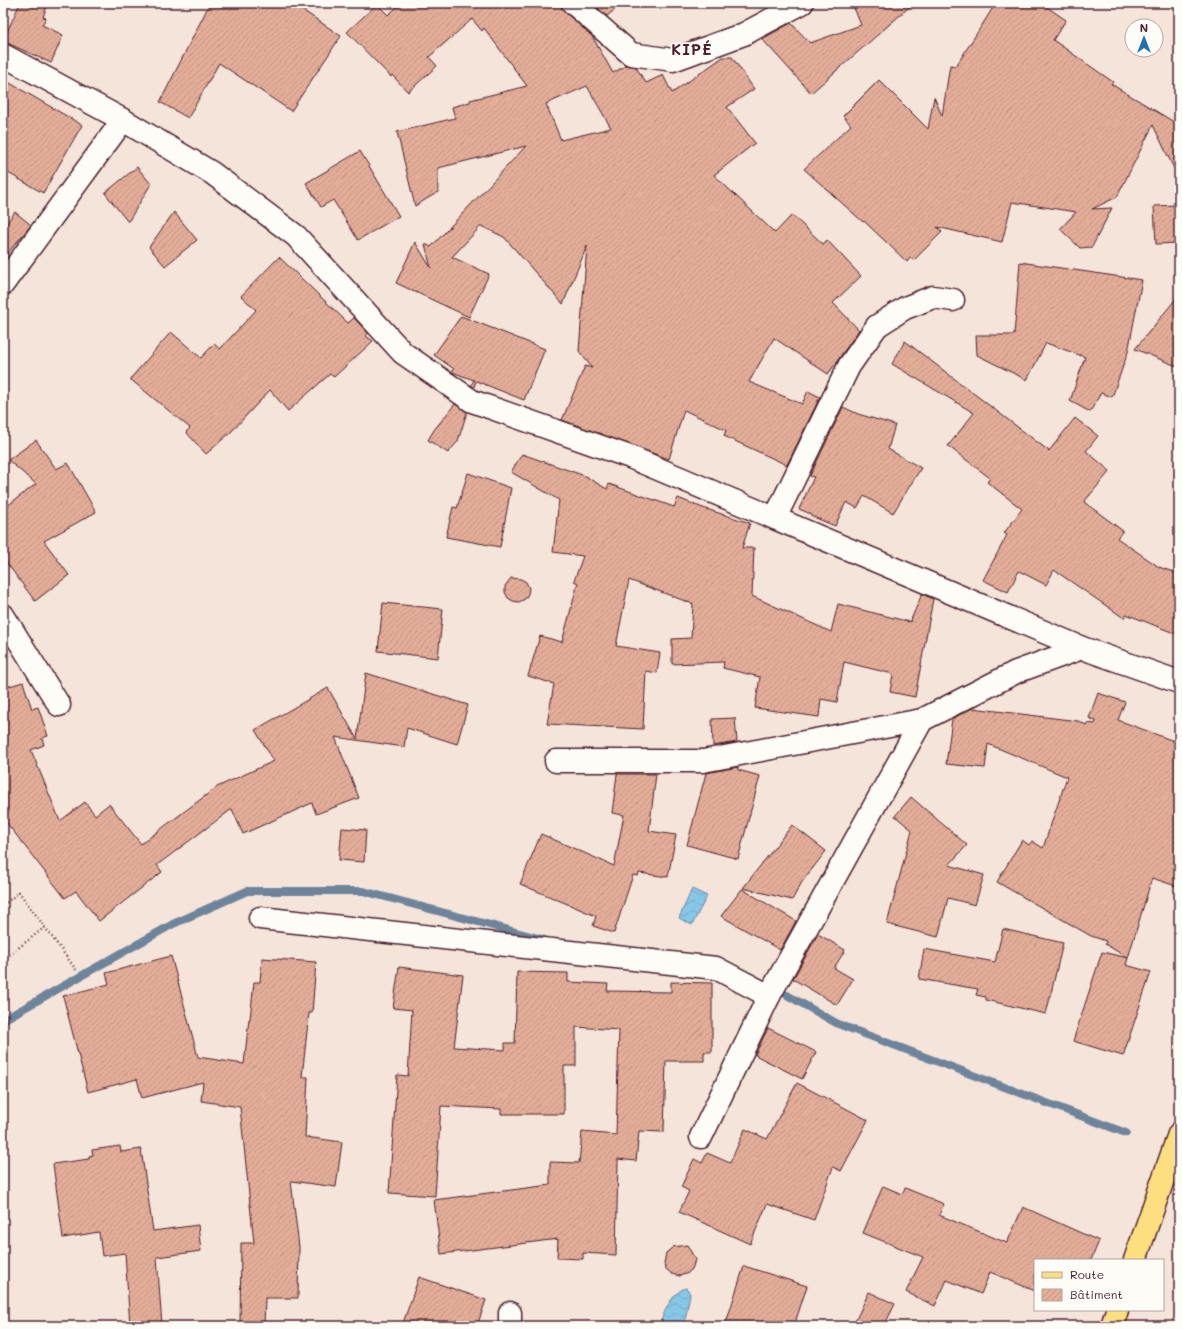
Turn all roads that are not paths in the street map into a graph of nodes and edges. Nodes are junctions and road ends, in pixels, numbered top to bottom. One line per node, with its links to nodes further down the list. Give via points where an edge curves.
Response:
1 (573, 3): 2 (street, via 631,54 673,60 744,34)
2 (802, 3)
3 (3, 55): 4 (street)
4 (123, 120): 5 (street); 7 (street, via 212,173 296,236 403,353 472,401 630,458)
5 (3, 284)
6 (953, 300): 7 (street, via 933,297 905,308 877,326 849,366)
7 (775, 518): 9 (street)
8 (3, 615): 11 (street)
9 (1082, 648): 10 (street); 12 (street, via 1016,672)
10 (1179, 682)
11 (59, 705)
12 (922, 720): 13 (street, via 703,761); 15 (street)
13 (556, 761)
14 (260, 918): 15 (street, via 716,968)
15 (769, 996): 17 (street)
16 (1179, 1134): 18 (main road)
17 (701, 1137)
18 (1135, 1259)
19 (1117, 1311): 20 (main road)
20 (1112, 1326)

